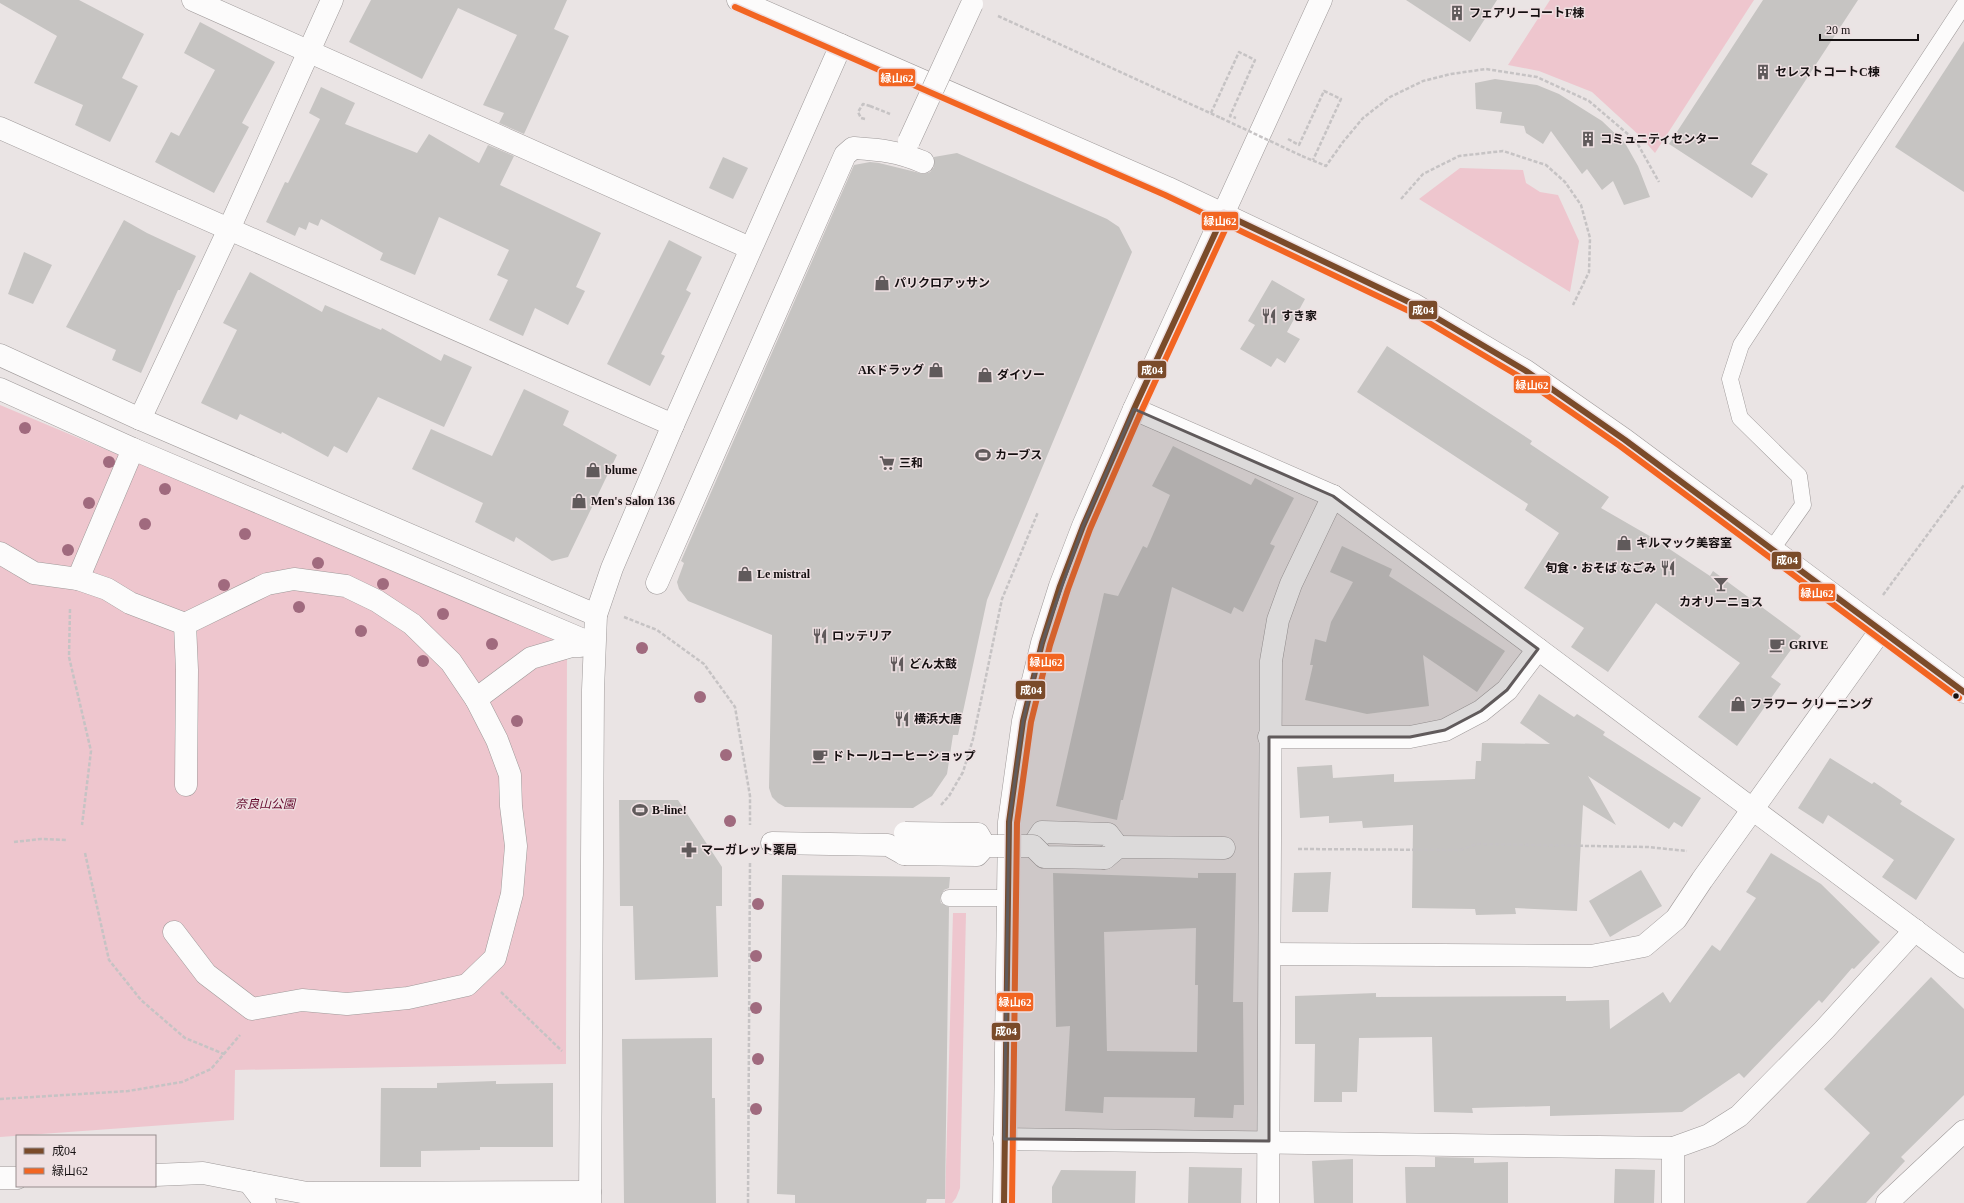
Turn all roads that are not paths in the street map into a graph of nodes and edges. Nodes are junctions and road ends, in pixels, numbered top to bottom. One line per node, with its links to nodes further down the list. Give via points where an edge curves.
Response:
1 (193, 0): 8 (street)
2 (332, 0): 8 (street)
3 (738, 0): 7 (street)
4 (1321, 0): 10 (street)
5 (972, 4): 23 (street, bridge, via 909,155 853,148 845,155)
6 (1964, 5): 20 (lane, via 1741,345 1730,379 1740,418 1799,476 1803,505)
7 (841, 44): 10 (street); 12 (street)
8 (309, 52): 11 (street); 12 (street)
9 (0, 128): 11 (street)
10 (1224, 214): 15 (street); 20 (street, via 1413,304 1469,336 1526,371 1625,440)
11 (229, 229): 16 (street); 17 (street)
12 (750, 248): 17 (street)
13 (0, 355): 16 (street)
14 (0, 389): 18 (street)
15 (1134, 408): 19 (street); 36 (street, via 1083,526 1042,643 1023,721 1009,822)
16 (140, 419): 24 (street)
17 (673, 425): 24 (street, via 612,568)
18 (133, 449): 22 (street); 29 (street, via 581,643 531,658)
19 (1333, 496): 27 (street); 30 (street, via 1278,620 1271,661)
20 (1772, 549): 26 (street)
21 (0, 553): 22 (street, via 34,574)
22 (78, 579): 25 (street, via 107,589 130,603)
23 (657, 583)
24 (598, 611): 49 (street, via 593,698)
25 (185, 624): 29 (street, via 267,584 294,579 346,586 412,624 451,662); 31 (street)
26 (1881, 630): 28 (street); 32 (street)
27 (1538, 649): 30 (street, via 1507,690 1481,711 1445,730 1410,737); 32 (street)
28 (1964, 692)
29 (476, 700): 38 (street, via 497,740 510,775 516,846 512,894 495,958 467,986 408,998 347,1004 302,1000 252,1009 206,974)
30 (1269, 737): 39 (street)
31 (186, 785)
32 (1753, 809): 37 (street); 39 (street, via 1676,919 1644,946 1591,956)
33 (772, 843): 34 (street, bridge, via 899,844 977,855 985,846 1033,846 1044,857 1110,846)
34 (1224, 848)
35 (949, 898): 36 (lane)
36 (1007, 898): 42 (street)
37 (1915, 930): 40 (street); 44 (street, via 1824,1030 1739,1116 1709,1135)
38 (174, 932)
39 (1270, 954): 43 (street)
40 (1964, 967)
41 (1964, 1131): 54 (street)
42 (1004, 1139): 43 (street); 51 (street)
43 (1269, 1141): 44 (street); 52 (street)
44 (1673, 1148): 53 (street)
45 (156, 1175): 48 (street, via 203,1173)
46 (0, 1178): 47 (street)
47 (16, 1178)
48 (248, 1182): 49 (street, via 307,1193); 50 (street)
49 (590, 1198)
50 (265, 1203)
51 (1004, 1203)
52 (1268, 1203)
53 (1673, 1203)
54 (1887, 1203)

